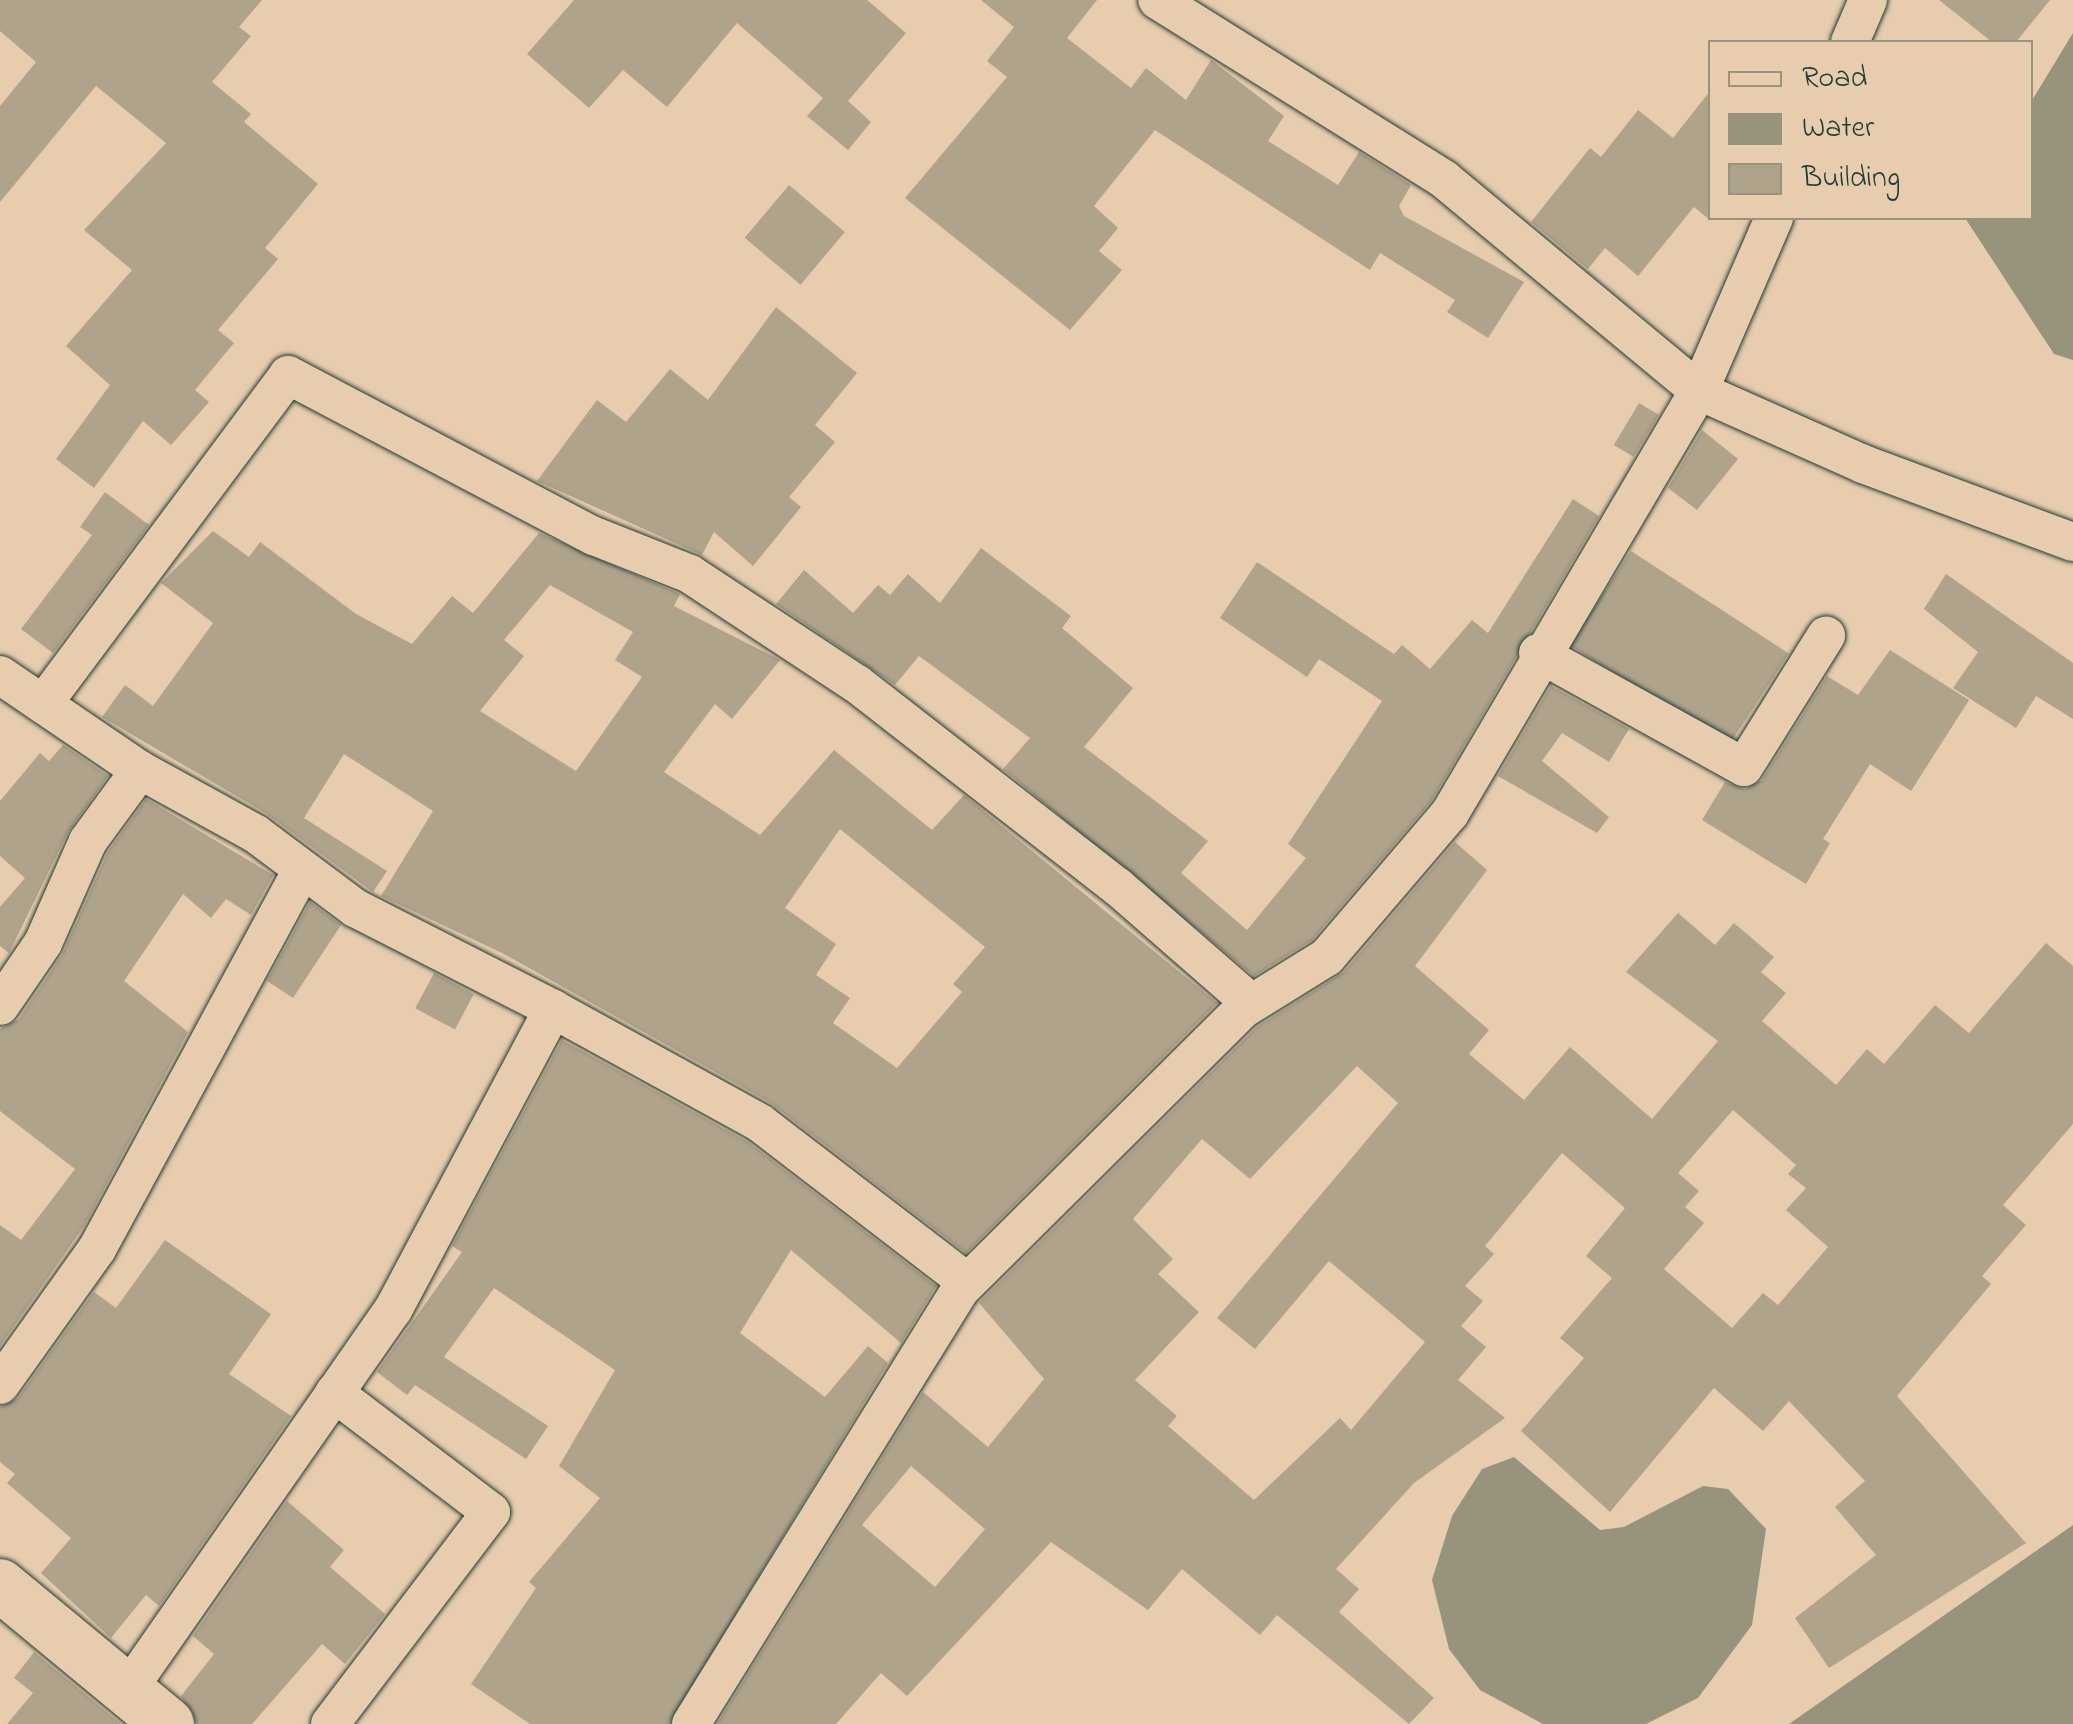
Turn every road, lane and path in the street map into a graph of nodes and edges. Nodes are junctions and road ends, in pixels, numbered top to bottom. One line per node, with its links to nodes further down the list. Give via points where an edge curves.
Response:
1 (1157, 0): 5 (street, via 1444,179)
2 (1868, 0): 3 (street)
3 (1851, 40)
4 (1773, 220): 5 (street)
5 (1698, 391): 6 (street, via 1863,464); 8 (street)
6 (2073, 542)
7 (1826, 636): 8 (street, via 1744,766)
8 (1538, 653): 13 (street, via 1450,813 1326,957)
9 (0, 674): 10 (street)
10 (43, 704): 11 (street); 13 (street, via 288,375 594,536 690,574 857,684)
11 (140, 770): 12 (street, via 256,834); 14 (street, via 88,841 43,943)
12 (301, 871): 15 (street, via 355,908); 17 (street, via 97,1249)
13 (1251, 1003): 16 (street)
14 (0, 1006)
15 (553, 1009): 16 (street, via 760,1124); 18 (street, via 392,1310)
16 (967, 1282): 23 (street)
17 (0, 1385)
18 (334, 1393): 20 (street); 22 (street, via 491,1512)
19 (0, 1585): 20 (street)
20 (129, 1688): 21 (street)
21 (168, 1724)
22 (330, 1724)
23 (691, 1724)

